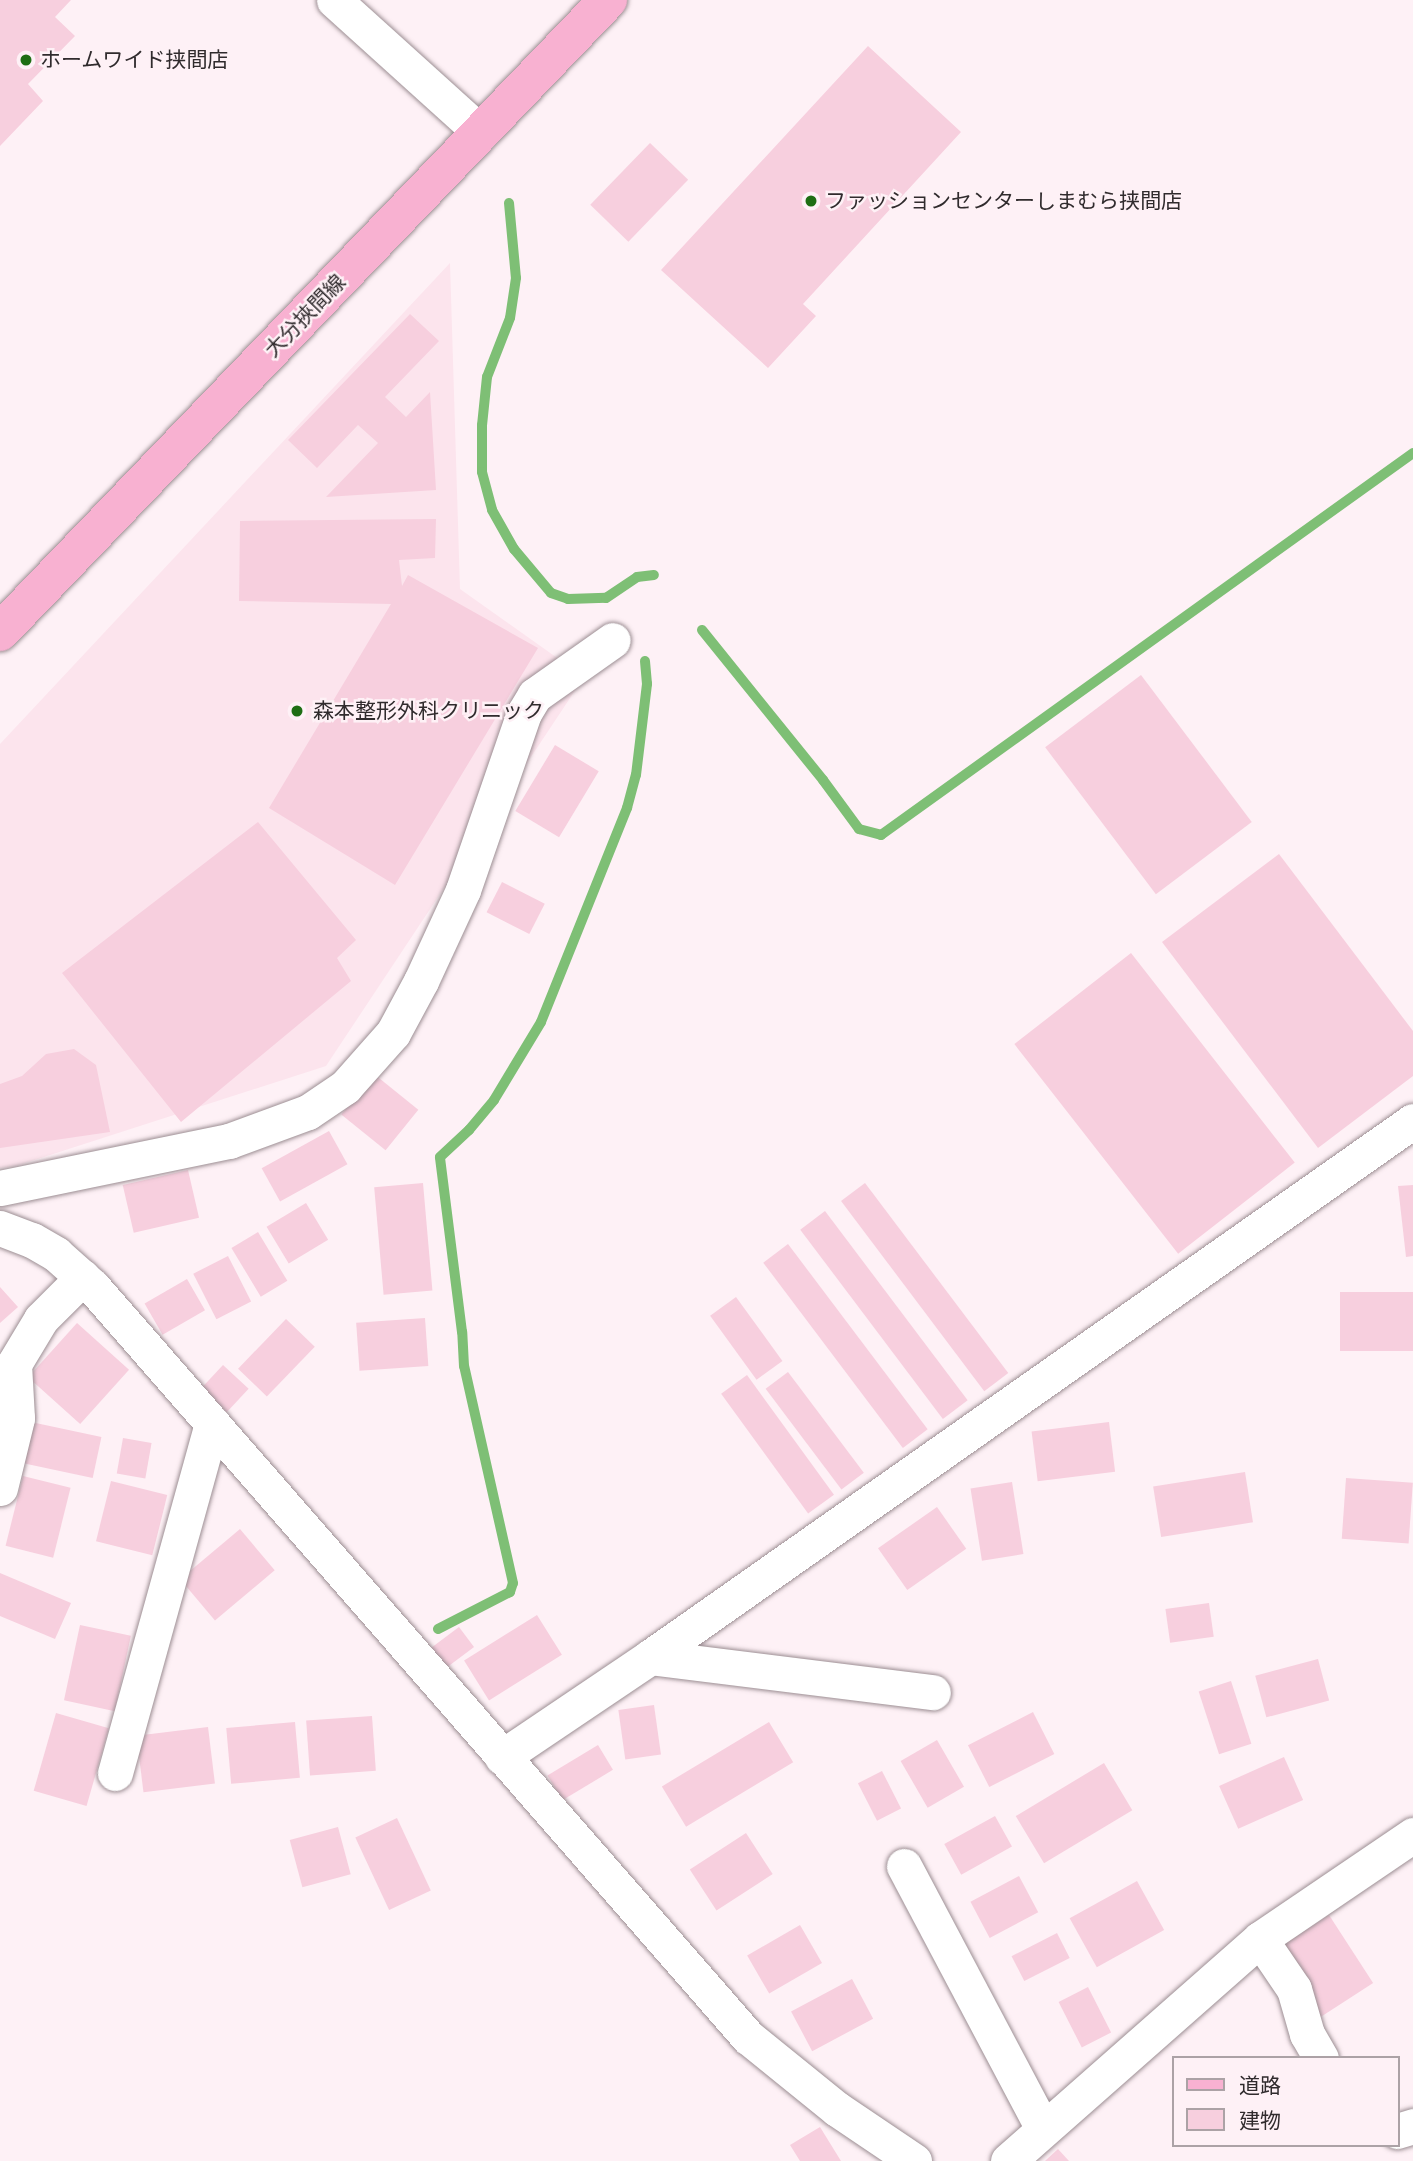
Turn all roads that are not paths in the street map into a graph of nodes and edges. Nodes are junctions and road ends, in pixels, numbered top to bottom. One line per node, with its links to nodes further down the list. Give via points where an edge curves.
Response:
1 (334, 0): 3 (street)
2 (608, 0): 3 (main road, 大分挾間線)
3 (481, 133): 4 (main road, 大分挾間線)
4 (0, 632)
5 (613, 640): 7 (street, via 535,695 524,713 463,890 421,982 393,1033 345,1087 307,1112 229,1140)
6 (1413, 1121): 12 (street)
7 (0, 1188)
8 (0, 1228): 9 (street, via 57,1254)
9 (83, 1277): 10 (street); 11 (street, via 41,1319 14,1364 17,1418)
10 (212, 1423): 14 (street); 15 (street)
11 (0, 1488)
12 (650, 1657): 13 (street); 14 (street)
13 (933, 1692)
14 (502, 1757): 21 (street, via 748,2038 837,2109)
15 (115, 1773)
16 (1413, 1835): 18 (street)
17 (904, 1867): 20 (street)
18 (1260, 1939): 19 (street, via 1294,1989 1307,2034); 20 (street)
19 (1320, 2056)
20 (1043, 2128): 22 (street)
21 (914, 2161)
22 (1009, 2161)

